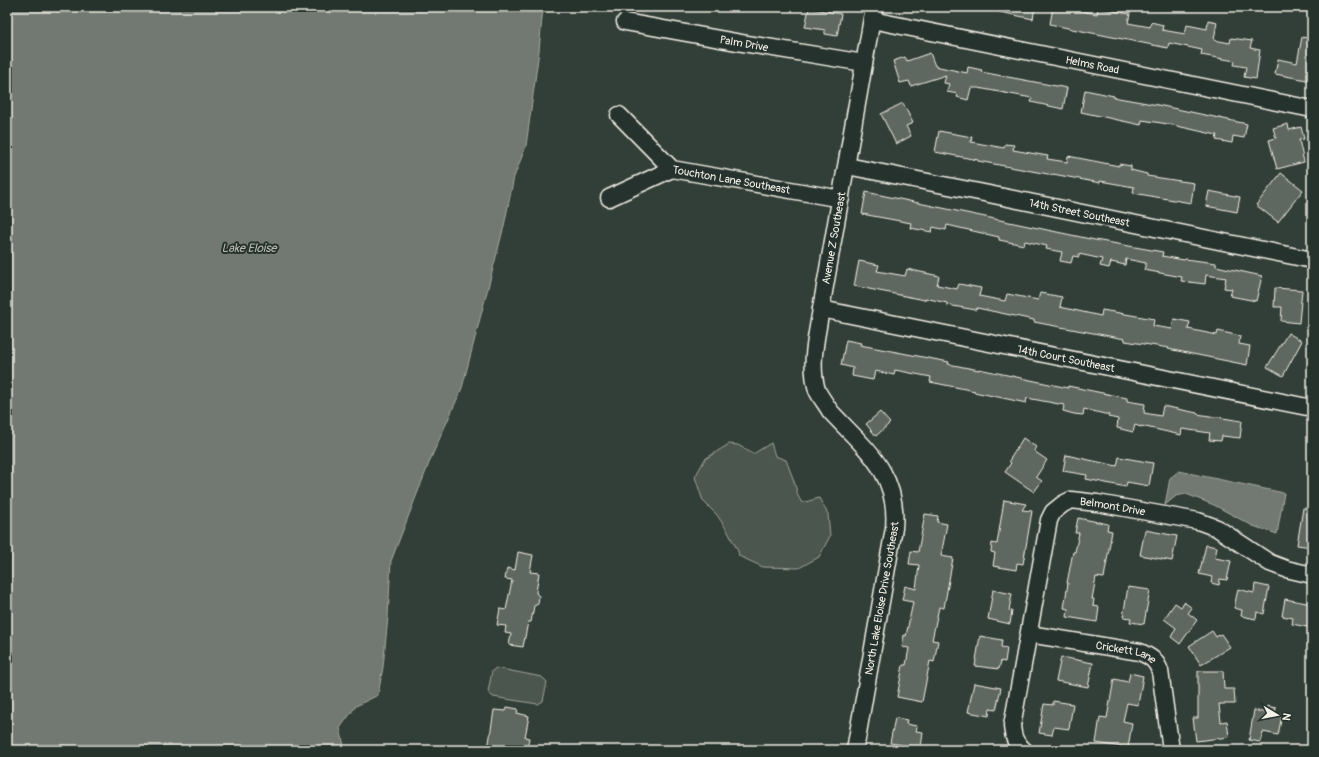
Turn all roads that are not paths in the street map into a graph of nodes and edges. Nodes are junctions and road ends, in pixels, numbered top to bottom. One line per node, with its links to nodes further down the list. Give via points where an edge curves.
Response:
1 (873, 14): 3 (street, Avenue Z Southeast); 4 (street, Helms Road)
2 (625, 22): 3 (street, Palm Drive)
3 (864, 63): 6 (street, Avenue Z Southeast)
4 (1312, 109)
5 (619, 115): 7 (street, Touchton Lane Southeast)
6 (847, 166): 9 (street, Avenue Z Southeast); 10 (street, 14th Street Southeast)
7 (672, 169): 8 (street); 9 (street, Touchton Lane Southeast)
8 (609, 198)
9 (841, 198): 11 (street, Avenue Z Southeast)
10 (1312, 260)
11 (821, 310): 12 (street, 14th Court Southeast); 13 (street, Avenue Z Southeast, via 814,365 818,392 830,411)
12 (1312, 408)
13 (868, 452): 16 (street, North Lake Eloise Drive Southeast, via 889,483 895,519)
14 (1311, 571): 15 (street, Belmont Drive, via 1286,569 1270,563 1217,528 1198,521 1071,500 1052,512 1049,520)
15 (1029, 634): 17 (street, Belmont Drive, via 1012,726 1015,742); 18 (street, Crickett Lane, via 1140,652 1157,662)
16 (855, 750)
17 (1024, 750)
18 (1171, 750)

